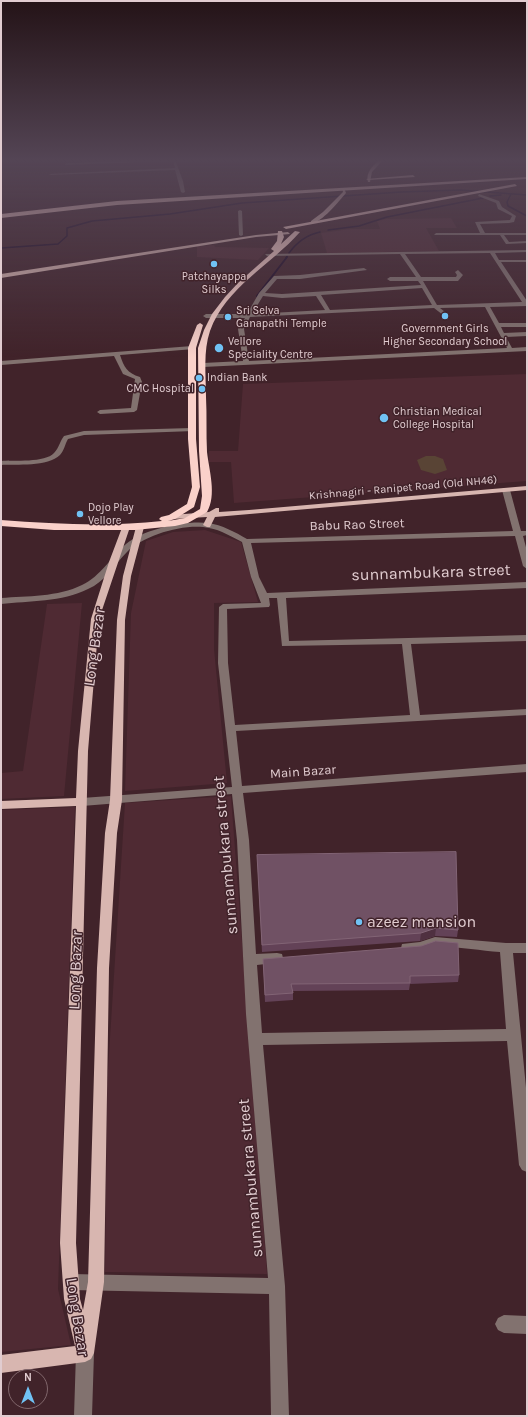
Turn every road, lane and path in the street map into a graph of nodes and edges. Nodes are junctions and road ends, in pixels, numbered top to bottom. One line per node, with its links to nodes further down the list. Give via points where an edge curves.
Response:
1 (241, 225): 12 (street)
2 (296, 225): 5 (highway)
3 (324, 225): 7 (highway)
4 (477, 225): 10 (street)
5 (286, 227): 6 (highway); 7 (highway, via 296,227 300,229)
6 (280, 231): 7 (highway); 12 (main road); 17 (highway, via 280,244); 22 (main road)
7 (299, 232): 17 (highway)
8 (527, 232): 11 (street)
9 (436, 234): 10 (street)
10 (483, 234): 11 (street)
11 (502, 234): 13 (street, via 508,243)
12 (241, 235): 22 (main road)
13 (527, 242)
14 (527, 251): 15 (street)
15 (492, 252): 16 (street); 18 (street)
16 (402, 254): 17 (street); 23 (street)
17 (270, 255): 32 (highway)
18 (498, 261): 19 (street); 28 (street)
19 (527, 262)
20 (364, 270): 26 (street, via 276,277)
21 (458, 272): 23 (street, via 458,279)
22 (1, 275)
23 (420, 279): 24 (street); 25 (street)
24 (390, 280)
25 (424, 286): 27 (street); 30 (street)
26 (261, 294): 27 (street); 33 (street)
27 (318, 294): 31 (street)
28 (526, 304): 29 (street)
29 (487, 305): 30 (street); 35 (street)
30 (435, 306): 31 (street); 34 (street)
31 (328, 311): 33 (street)
32 (209, 316): 33 (street); 39 (highway, via 198,330); 45 (highway, via 202,348)
33 (250, 316): 44 (street, via 241,329)
34 (447, 316)
35 (497, 325): 36 (street); 38 (street)
36 (527, 325)
37 (527, 334): 38 (street)
38 (502, 335): 40 (street)
39 (192, 348): 42 (street); 47 (highway)
40 (510, 349): 41 (street); 44 (street)
41 (527, 349)
42 (116, 353): 43 (street); 46 (street, via 122,370 138,378 134,410)
43 (1, 363)
44 (246, 363): 45 (street)
45 (203, 365): 52 (highway, via 203,451)
46 (100, 412)
47 (192, 430): 48 (street, via 70,435 52,458); 51 (highway, via 196,487 191,505)
48 (1, 463)
49 (527, 488): 50 (main road, Krishnagiri - Ranipet Road (Old NH46))
50 (506, 490): 52 (main road, Krishnagiri - Ranipet Road (Old NH46)); 60 (street)
51 (184, 511): 52 (main road, Krishnagiri - Ranipet Road (Old NH46)); 54 (highway)
52 (207, 512): 54 (main road, Krishnagiri - Ranipet Road (Old NH46)); 56 (main road); 57 (highway, via 175,523)
53 (1, 517): 54 (highway, via 89,523 135,522)
54 (172, 517)
55 (1, 523): 58 (highway)
56 (207, 525): 61 (street, via 154,533); 62 (street)
57 (140, 527): 58 (highway); 61 (main road)
58 (126, 528): 63 (main road, Long Bazar)
59 (527, 533): 60 (street, Babu Rao Street)
60 (518, 534): 62 (street, Babu Rao Street); 64 (street)
61 (136, 540): 63 (street); 76 (main road, via 127,576 121,620)
62 (246, 541): 67 (street, via 255,577)
63 (113, 562): 68 (street, via 92,583 65,594); 77 (main road, Long Bazar, via 95,619 83,752)
64 (527, 566)
65 (527, 585): 66 (street, sunnambukara street)
66 (281, 595): 67 (street, sunnambukara street); 70 (street, via 285,644)
67 (264, 596): 73 (street, sunnambukara street, via 266,605 223,607 223,663)
68 (1, 601)
69 (527, 638): 70 (street)
70 (406, 641): 72 (street)
71 (527, 712): 72 (street)
72 (414, 718): 73 (street)
73 (230, 728): 75 (street, sunnambukara street)
74 (527, 768): 75 (street, Main Bazar)
75 (238, 791): 76 (street, Main Bazar); 83 (street, sunnambukara street)
76 (116, 800): 77 (street, Main Bazar); 88 (main road, via 103,968)
77 (82, 802): 78 (main road); 87 (main road, Long Bazar, via 68,1243)
78 (1, 805)
79 (396, 948): 80 (street, via 435,942)
80 (506, 948): 81 (street); 84 (street)
81 (527, 948)
82 (289, 957): 83 (street)
83 (250, 960): 85 (street, sunnambukara street)
84 (513, 1035): 85 (street); 86 (street)
85 (256, 1039): 89 (street, sunnambukara street)
86 (527, 1165)
87 (71, 1282): 88 (street); 92 (main road, Long Bazar, via 72,1299)
88 (96, 1282): 89 (street); 92 (main road)
89 (277, 1286): 95 (street, sunnambukara street)
90 (504, 1324): 91 (street)
91 (527, 1325)
92 (85, 1353): 93 (main road); 94 (street, Long Bazar)
93 (1, 1364)
94 (83, 1416)
95 (280, 1416)

